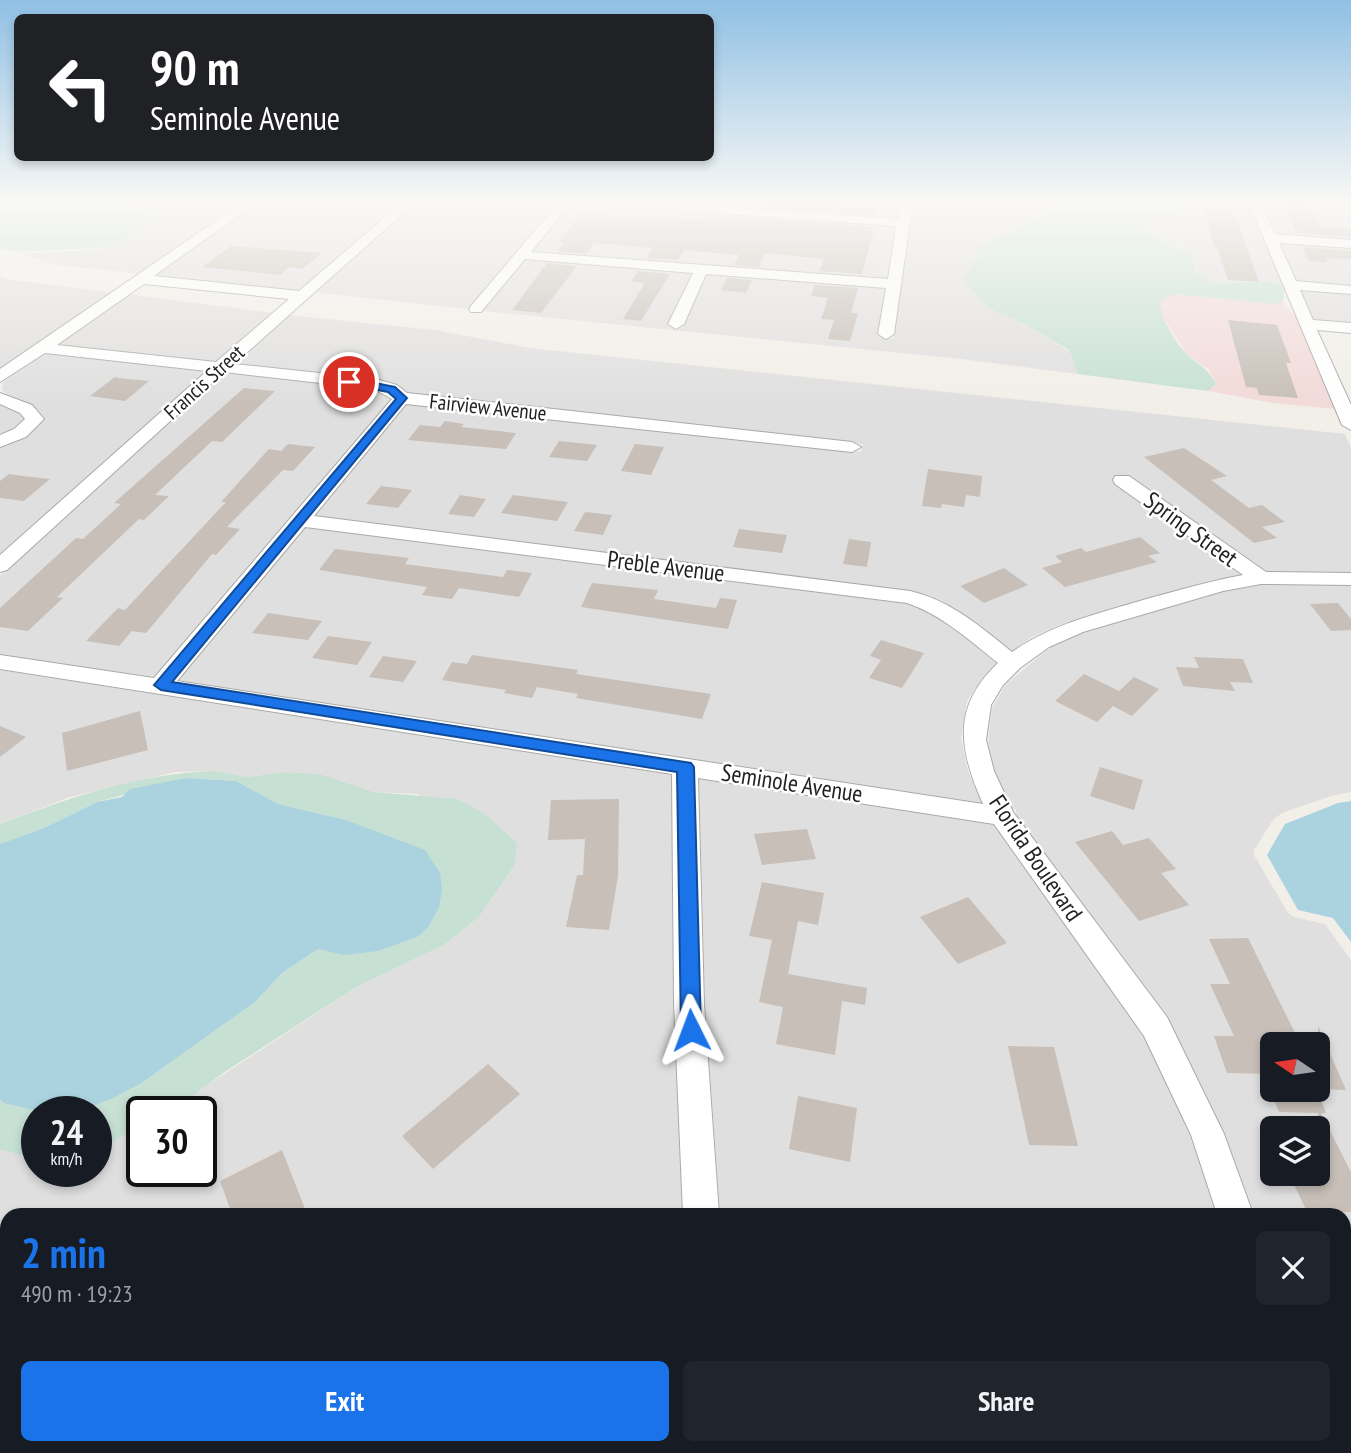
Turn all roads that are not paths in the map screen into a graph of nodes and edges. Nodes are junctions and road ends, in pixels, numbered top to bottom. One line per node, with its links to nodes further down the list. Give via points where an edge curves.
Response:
1 (702, 268): 14 (street)
2 (155, 269): 8 (street)
3 (333, 269): 12 (street, Francis Street)
4 (509, 269): 13 (street)
5 (712, 269): 9 (street)
6 (896, 269): 9 (street)
7 (1284, 269): 10 (street)
8 (140, 279): 12 (street); 18 (street)
9 (894, 284): 17 (street)
10 (1291, 285): 11 (street); 15 (street)
11 (1351, 290)
12 (302, 296): 19 (street, Francis Street)
13 (476, 309)
14 (676, 324)
15 (1307, 324): 16 (street); 23 (street)
16 (1351, 328)
17 (886, 334)
18 (43, 348): 19 (street, Fairview Avenue); 20 (street)
19 (219, 368): 22 (street, Fairview Avenue, via 376,384); 28 (street, Francis Street)
20 (0, 377)
21 (0, 398): 24 (street, via 26,409 35,419)
22 (402, 398): 25 (street, Fairview Avenue); 27 (street)
23 (1351, 425)
24 (0, 442)
25 (852, 447)
26 (1122, 480): 29 (street, Spring Street)
27 (299, 520): 32 (street, Preble Avenue, via 910,597 947,613); 33 (street)
28 (0, 566)
29 (1261, 579): 30 (street, Florida Boulevard); 32 (street, Florida Boulevard, via 1220,585 1075,627 1041,642)
30 (1351, 579)
31 (0, 662): 33 (street, Seminole Avenue)
32 (1012, 663): 35 (street, Florida Boulevard, via 994,680 979,705 974,740 981,771)
33 (161, 685): 34 (street, Seminole Avenue)
34 (685, 767): 35 (street, Seminole Avenue); 36 (street, via 689,1004)
35 (1002, 816): 37 (street, Florida Boulevard, via 1157,1027 1207,1134)
36 (701, 1208)
37 (1233, 1208)

